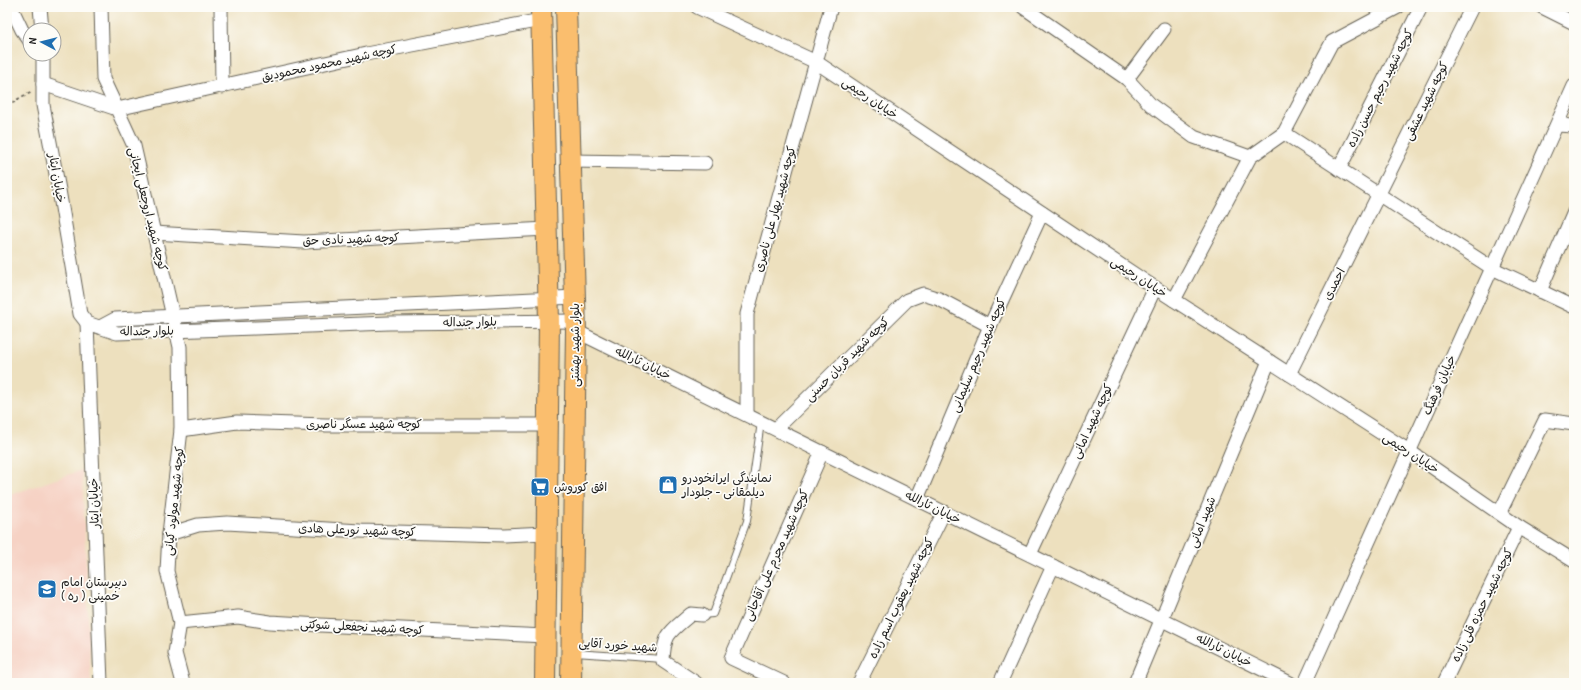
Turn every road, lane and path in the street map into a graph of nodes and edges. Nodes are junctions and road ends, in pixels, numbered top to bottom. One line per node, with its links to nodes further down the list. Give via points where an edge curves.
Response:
1 (11, 7): 17 (street)
2 (40, 7): 14 (street)
3 (101, 7): 25 (street, کوچه شهید اروجعلی ایجانی, via 103,79)
4 (221, 7): 23 (street)
5 (566, 7): 30 (main road, بلوار شهید بهشتی)
6 (698, 7): 19 (street, خیابان رحیمی)
7 (831, 7): 19 (street, کوچه شهید بهار علی ناصری)
8 (1023, 7): 20 (street)
9 (1398, 7): 28 (street, via 1332,42)
10 (1421, 7): 32 (street, کوچه شهید رحیم حسن زاده)
11 (1472, 7): 33 (street, کوچه شهید عشقی)
12 (1542, 7): 15 (street)
13 (541, 13): 23 (street, کوچه شهید محمود محمودیق); 36 (main road)
14 (41, 22)
15 (1574, 23)
16 (1164, 28): 20 (street)
17 (22, 30)
18 (42, 62): 21 (street, خیابان ایثار)
19 (816, 62): 34 (street, خیابان رحیمی); 55 (street, کوچه شهید بهار علی ناصری, via 747,314)
20 (1126, 79): 29 (street, via 1151,105 1194,137)
21 (44, 84): 24 (path); 25 (street); 48 (street, خیابان ایثار, via 43,105 80,314)
22 (1574, 86): 26 (street, خیابان فرهنگ)
23 (222, 87): 25 (street, کوچه شهید محمود محمودیق)
24 (7, 106)
25 (117, 109): 37 (street, کوچه شهید اروجعلی ایجانی, via 134,146)
26 (1557, 125): 27 (street); 38 (street, خیابان فرهنگ)
27 (1574, 126)
28 (1284, 133): 29 (street); 32 (street)
29 (1250, 157): 43 (street)
30 (570, 161): 31 (street); 41 (main road, بلوار شهید بهشتی)
31 (705, 163)
32 (1339, 169): 33 (street)
33 (1379, 195): 38 (street); 54 (street, احمدی)
34 (1042, 213): 39 (street, خیابان رحیمی); 51 (street, کوچه شهید رحیم سلیمانی)
35 (1573, 215): 40 (street)
36 (547, 230): 37 (street, کوچه شهید نادی حق, via 304,242); 42 (main road)
37 (154, 233): 46 (street, کوچه شهید اروجعلی ایجانی)
38 (1492, 268): 40 (street); 61 (street, خیابان فرهنگ)
39 (1155, 288): 43 (street, خیابان رحیمی); 69 (street, کوچه شهید امانی)
40 (1540, 291): 44 (street)
41 (576, 297): 42 (street, بلوار جنداله); 50 (main road, بلوار شهید بهشتی)
42 (549, 298): 45 (street, بلوار جنداله); 47 (main road)
43 (1174, 300): 53 (street, خیابان رحیمی)
44 (1574, 307)
45 (332, 308): 46 (street, بلوار جنداله); 49 (street)
46 (174, 316): 48 (street, بلوار جنداله, via 115,319); 52 (street, کوچه شهید مولود کیانی)
47 (549, 321): 49 (street, بلوار جنداله); 50 (street, بلوار جنداله); 58 (main road)
48 (93, 325): 52 (street, بلوار جنداله, via 117,333); 78 (street, خیابان ایثار)
49 (330, 325): 52 (street, بلوار جنداله)
50 (576, 326): 55 (street, خیابان ثارالله); 76 (main road, بلوار شهید بهشتی)
51 (990, 326): 59 (street, کوچه شهید قربان حسنی, via 952,304 923,294 907,300); 63 (street, کوچه شهید رحیم سلیمانی)
52 (177, 331): 60 (street, کوچه شهید مولود کیانی, via 180,347)
53 (1269, 361): 54 (street, خیابان رحیمی); 73 (street, شهید امانی)
54 (1289, 374): 61 (street, خیابان رحیمی)
55 (747, 415): 56 (street, خیابان ثارالله)
56 (761, 422): 59 (street, خیابان ثارالله); 72 (lane, via 746,521 713,614)
57 (1574, 424): 65 (street, via 1545,420)
58 (547, 425): 60 (street, کوچه شهید عسگر ناصری, via 326,425 237,422); 67 (main road)
59 (776, 429): 62 (street, خیابان ثارالله)
60 (181, 430): 68 (street, کوچه شهید مولود کیانی)
61 (1409, 451): 65 (street, خیابان رحیمی); 88 (street, خیابان فرهنگ)
62 (822, 452): 63 (street, خیابان ثارالله); 83 (street, کوچه شهید محرم علی آقاجانی, via 731,658)
63 (917, 499): 64 (street, خیابان ثارالله)
64 (944, 512): 69 (street, خیابان ثارالله); 84 (street, کوچه شهید یعقوب اسم زاده)
65 (1500, 512): 66 (street, خیابان رحیمی)
66 (1519, 527): 70 (street, خیابان رحیمی); 89 (street, کوچه شهید حمزه قلی زاده)
67 (546, 533): 68 (street, کوچه شهید نورعلی هادی, via 504,535 360,531 227,523 198,525); 75 (main road)
68 (169, 534): 74 (street, کوچه شهید مولود کیانی, via 167,571)
69 (1030, 554): 71 (street, خیابان ثارالله)
70 (1574, 561)
71 (1053, 566): 73 (street, خیابان ثارالله); 85 (street)
72 (702, 616): 77 (street, via 691,614 673,629 663,643)
73 (1162, 620): 86 (street, شهید امانی); 87 (street, خیابان ثارالله)
74 (180, 623): 75 (street, کوچه شهید نجفعلی شوکتی, via 238,617 313,625); 79 (street, کوچه شهید مولود کیانی, via 175,653)
75 (545, 636): 80 (main road)
76 (572, 652): 77 (lane, شهید خورد آقایی); 81 (main road, بلوار شهید بهشتی)
77 (663, 658): 82 (street, via 663,662)
78 (101, 683)
79 (184, 683)
80 (545, 683)
81 (571, 683)
82 (696, 683)
83 (784, 683)
84 (859, 683)
85 (1000, 683)
86 (1136, 683)
87 (1290, 683)
88 (1305, 683)
89 (1444, 683)

